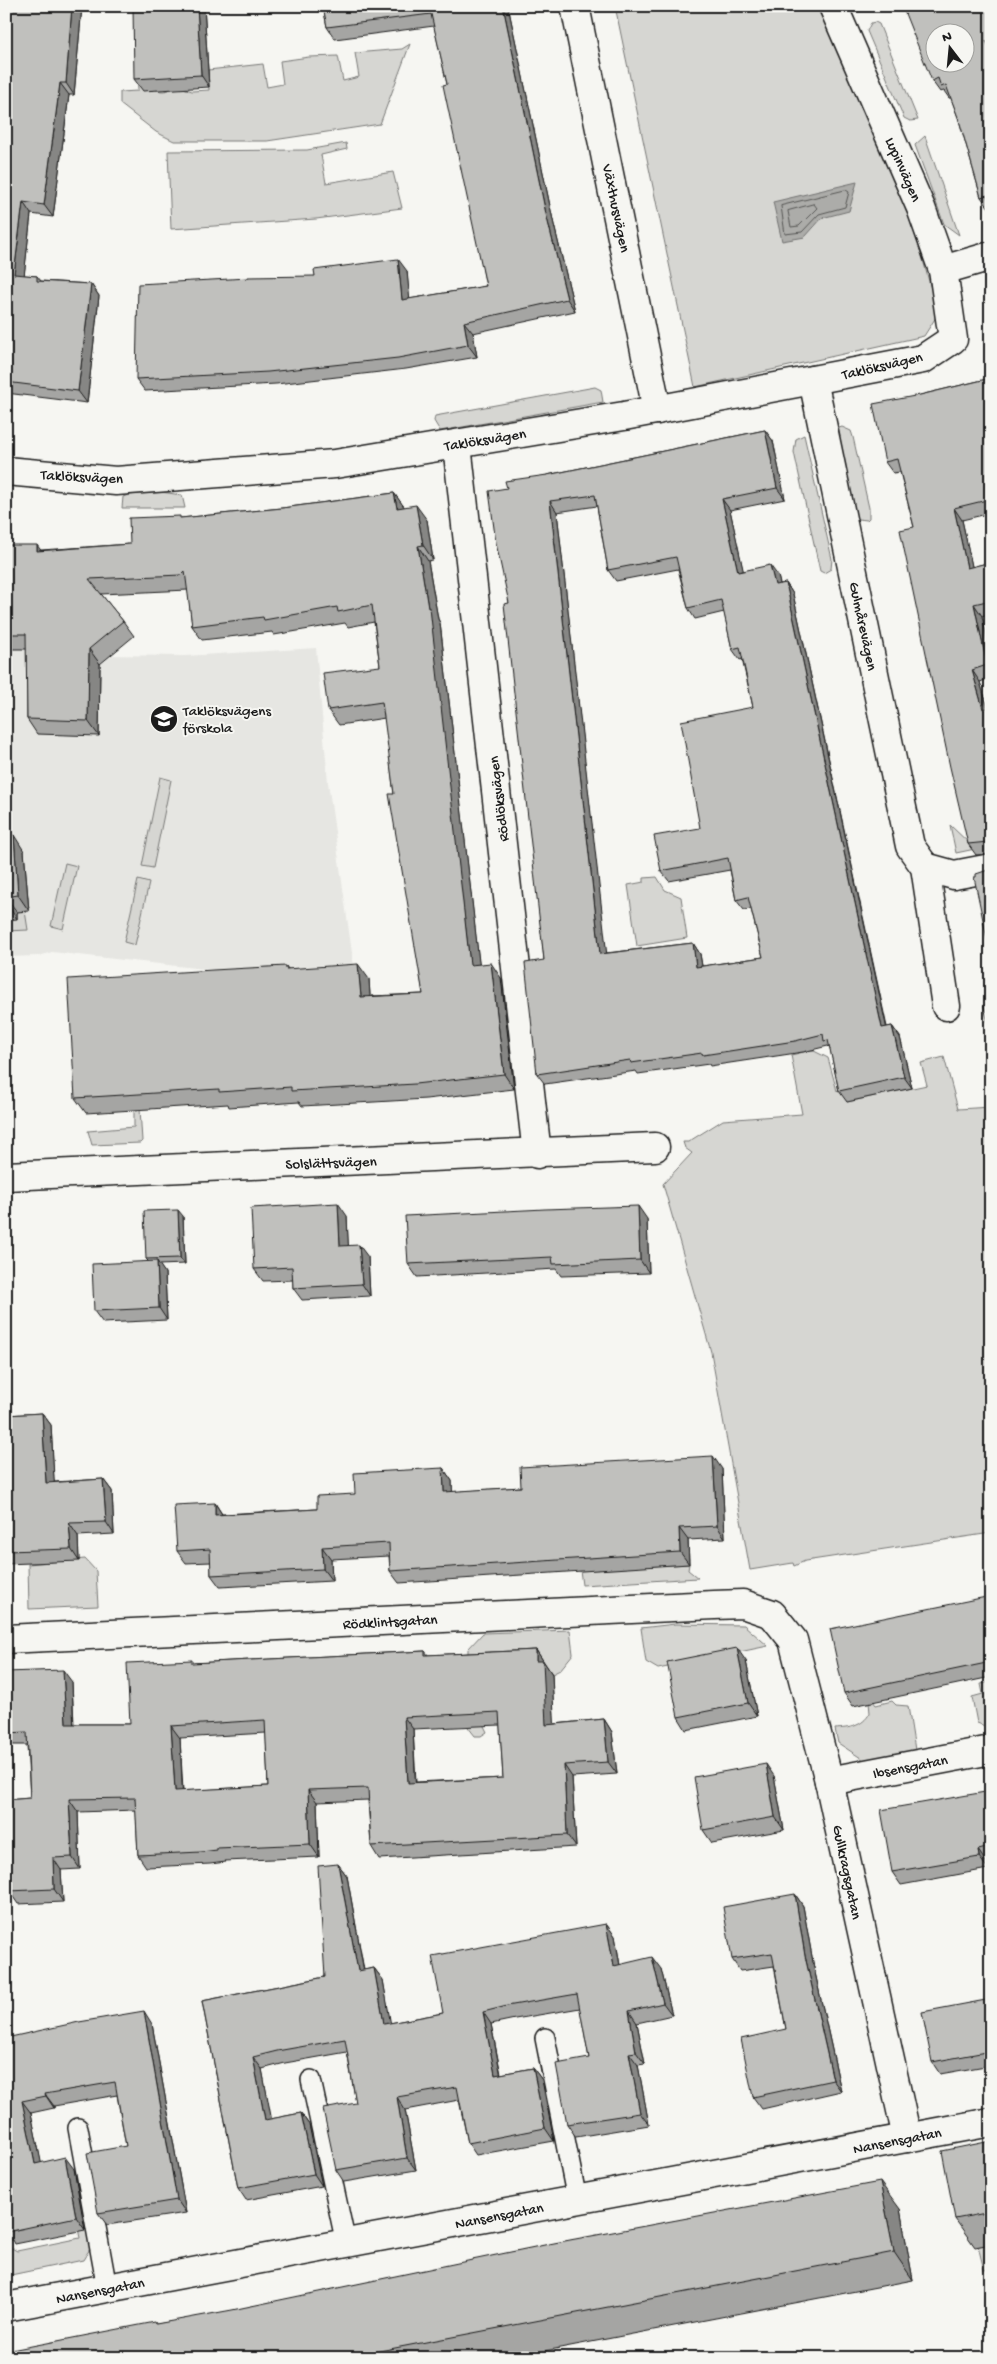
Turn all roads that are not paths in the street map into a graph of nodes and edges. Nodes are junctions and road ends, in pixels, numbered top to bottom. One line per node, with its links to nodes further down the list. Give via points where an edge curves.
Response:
1 (575, 6): 7 (street, Växthusvägen)
2 (833, 6): 4 (street, Lupinvägen, via 921,208)
3 (991, 256): 4 (street)
4 (943, 270): 5 (street, Lupinvägen)
5 (953, 339): 6 (street, Taklöksvägen, via 923,359)
6 (813, 380): 7 (street, Taklöksvägen); 10 (street, Gulmårevägen, via 910,846)
7 (657, 410): 8 (street, Taklöksvägen)
8 (457, 444): 9 (street, Taklöksvägen, via 335,464 116,480); 14 (street, Rödlöksvägen)
9 (6, 471)
10 (925, 867): 11 (street, via 954,875); 12 (street, Gulmårevägen)
11 (991, 868)
12 (946, 1006)
13 (656, 1147): 14 (street, Solslättsvägen)
14 (537, 1154): 15 (street, Solslättsvägen)
15 (6, 1176)
16 (772, 1614): 17 (street, Rödklintsgatan, via 742,1604); 19 (street, Gullkragsgatan, via 793,1640)
17 (6, 1638)
18 (991, 1750): 19 (street, Ibsensgatan)
19 (829, 1782): 24 (street, Gullkragsgatan)
20 (545, 2038): 25 (lane)
21 (311, 2080): 26 (lane)
22 (991, 2122): 24 (street, Nansensgatan)
23 (78, 2128): 27 (lane)
24 (906, 2138): 25 (street, Nansensgatan)
25 (577, 2200): 26 (street, Nansensgatan)
26 (346, 2244): 27 (street, Nansensgatan)
27 (107, 2288): 28 (street, Nansensgatan)
28 (6, 2308)

